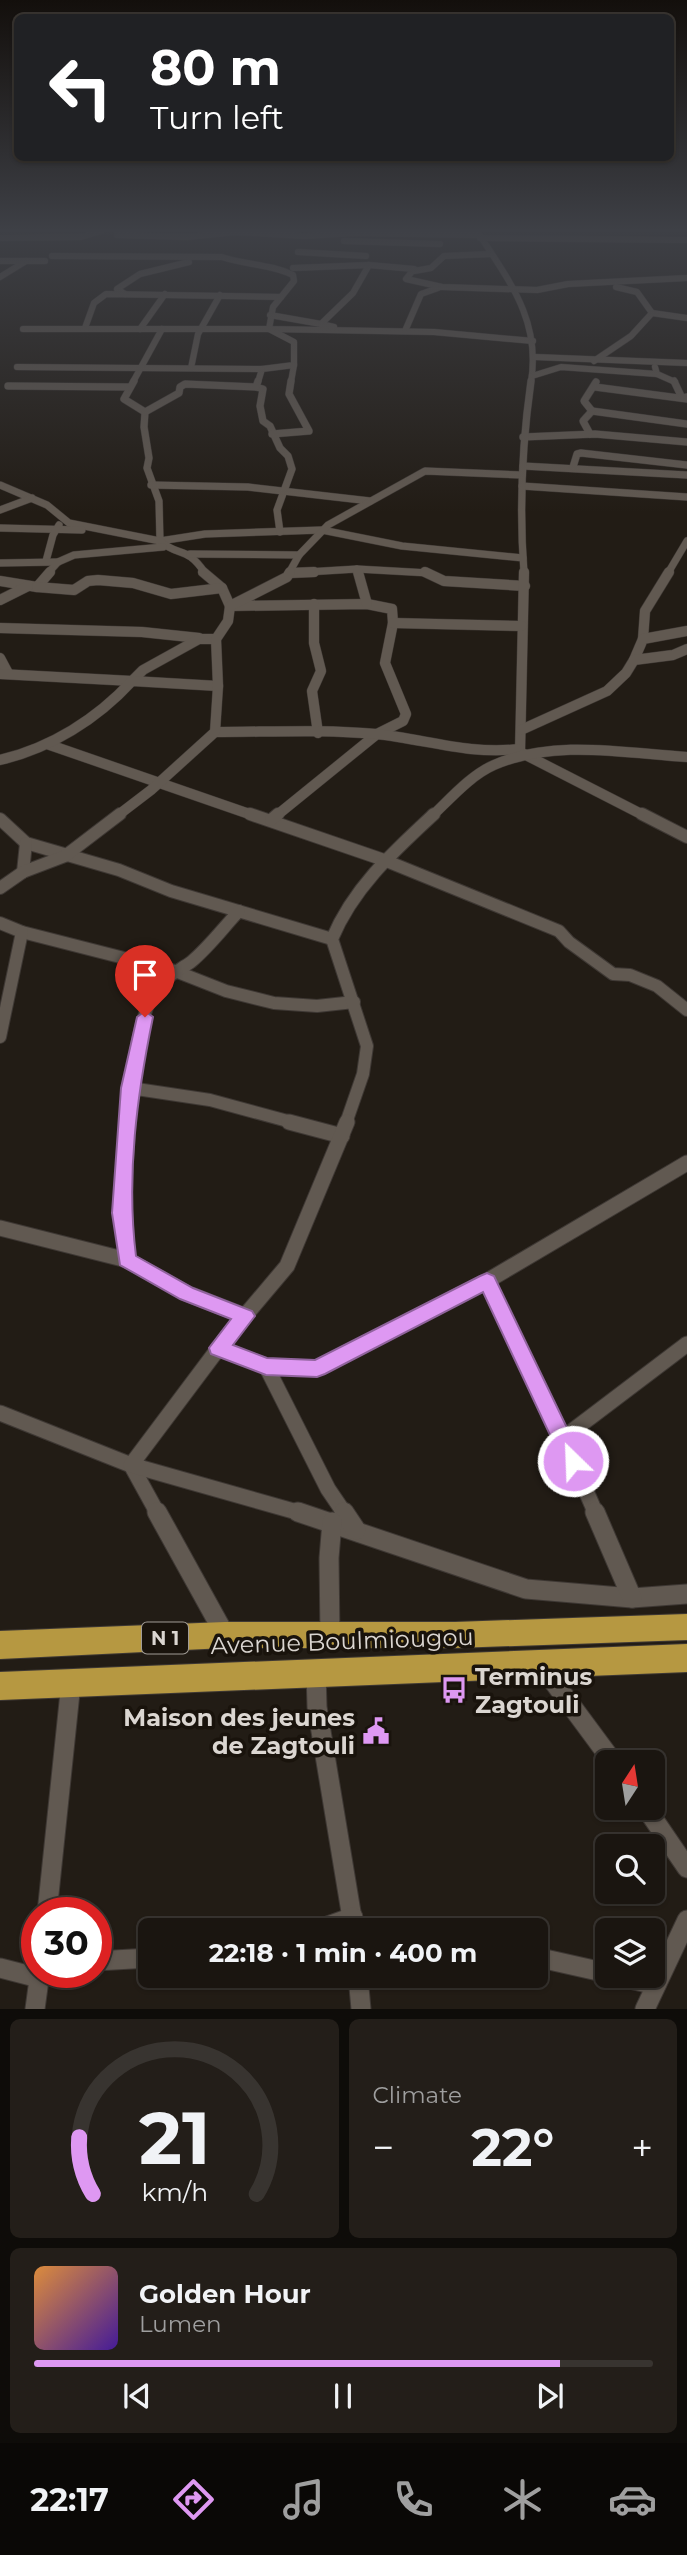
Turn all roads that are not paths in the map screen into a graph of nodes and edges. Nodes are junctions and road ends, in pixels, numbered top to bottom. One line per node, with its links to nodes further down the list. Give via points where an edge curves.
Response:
1 (86, 325): 9 (street)
2 (143, 325): 11 (street)
3 (203, 325): 13 (street)
4 (269, 325): 14 (street)
5 (324, 325): 15 (street)
6 (408, 325): 16 (street)
7 (529, 325): 17 (street)
8 (641, 325): 19 (street)
9 (85, 328): 10 (street); 11 (street)
10 (23, 329)
11 (140, 329): 12 (street)
12 (162, 329): 13 (street); 24 (street)
13 (201, 329): 14 (street); 25 (street)
14 (269, 329): 15 (street); 22 (street, via 294,342)
15 (350, 331): 16 (street)
16 (405, 331): 17 (street)
17 (533, 341): 18 (street)
18 (535, 357): 19 (street); 29 (street)
19 (594, 361): 20 (street)
20 (667, 362): 21 (street); 28 (street, via 655,367)
21 (687, 363)
22 (293, 365): 26 (street); 35 (street)
23 (17, 367): 24 (street)
24 (143, 368): 25 (street); 31 (street)
25 (191, 368): 26 (street)
26 (262, 369): 32 (street)
27 (599, 371): 28 (street); 29 (street, via 556,367); 33 (street)
28 (657, 374): 36 (street, via 675,379)
29 (532, 376): 42 (street)
30 (8, 386): 31 (street)
31 (130, 387): 38 (street, via 124,399)
32 (256, 387): 34 (street); 38 (street, via 185,384 179,393)
33 (595, 387): 36 (street); 37 (street, via 583,401)
34 (263, 393): 35 (street); 41 (street, via 263,421)
35 (289, 394): 41 (street, via 309,431)
36 (685, 395)
37 (592, 411): 39 (street); 40 (street, via 583,421)
38 (145, 412): 49 (street)
39 (687, 424)
40 (587, 431): 42 (street); 43 (street)
41 (272, 434): 51 (street, via 292,469)
42 (523, 438): 46 (street)
43 (687, 442)
44 (687, 465): 45 (street, via 581,453)
45 (573, 467): 46 (street); 47 (street, via 603,473)
46 (523, 471): 50 (street); 54 (street, via 433,470)
47 (687, 475)
48 (0, 485): 53 (street)
49 (151, 485): 51 (street); 63 (street, via 159,501)
50 (522, 486): 52 (street); 68 (street)
51 (283, 490): 54 (street); 61 (street, via 277,510)
52 (687, 497)
53 (32, 498): 55 (street); 56 (street)
54 (370, 501): 60 (street)
55 (0, 510)
56 (64, 519): 58 (street); 59 (street)
57 (0, 528): 58 (street)
58 (56, 530): 59 (street); 64 (street)
59 (96, 530): 63 (street)
60 (322, 530): 61 (street); 67 (street); 68 (street, via 412,548)
61 (280, 532): 63 (street, via 205,534)
62 (687, 541): 88 (street, via 645,611)
63 (163, 544): 65 (street); 66 (street)
64 (50, 545): 65 (street); 69 (street)
65 (77, 554): 70 (street)
66 (190, 554): 67 (street); 77 (street)
67 (299, 555): 73 (street)
68 (523, 558): 75 (street)
69 (46, 561): 70 (street); 71 (street)
70 (58, 562): 76 (street)
71 (0, 563)
72 (357, 569): 73 (street); 75 (street, via 424,570 440,580); 80 (street)
73 (290, 573): 81 (street)
74 (0, 581): 76 (street)
75 (525, 586): 83 (street)
76 (33, 587): 77 (street, via 74,590 98,580 134,583 172,594); 78 (street)
77 (222, 588): 81 (street)
78 (0, 600)
79 (314, 604): 80 (street); 81 (street); 99 (street, via 314,643 321,671 312,691)
80 (367, 604): 82 (street, via 392,609)
81 (230, 606): 87 (street, via 228,621)
82 (393, 623): 83 (street); 100 (street, via 385,663 406,714 403,721)
83 (522, 626): 97 (street)
84 (0, 628): 86 (street, via 142,632)
85 (687, 631): 88 (street)
86 (199, 639): 87 (street); 95 (street)
87 (216, 639): 96 (street)
88 (643, 639): 93 (street)
89 (687, 649): 90 (street)
90 (673, 655): 92 (street); 93 (street)
91 (0, 658): 94 (street)
92 (687, 659)
93 (634, 660): 97 (street, via 621,683)
94 (4, 673): 95 (street)
95 (132, 681): 96 (street); 101 (street, via 104,709)
96 (218, 686): 98 (street)
97 (521, 730): 102 (street)
98 (215, 732): 99 (street); 105 (street)
99 (318, 733): 100 (street)
100 (377, 734): 102 (street, via 459,751); 107 (street)
101 (47, 744): 104 (street); 105 (street)
102 (521, 752): 103 (street); 108 (street); 111 (street, via 472,779)
103 (687, 757)
104 (1, 761)
105 (160, 780): 107 (street); 110 (street)
106 (0, 819): 109 (street)
107 (271, 820): 111 (street)
108 (687, 837)
109 (26, 843): 110 (street); 112 (street)
110 (65, 856): 112 (street); 114 (street)
111 (384, 860): 117 (street, via 342,915); 120 (street, via 559,931 614,974 657,986)
112 (23, 872): 113 (street)
113 (0, 888)
114 (239, 911): 117 (street); 118 (street, via 193,960)
115 (0, 923): 116 (street)
116 (22, 932): 118 (street); 121 (street)
117 (332, 939): 119 (street)
118 (175, 971): 119 (street, via 274,1003 317,1006); 122 (street, via 151,998)
119 (354, 1002): 123 (street, via 367,1046 363,1074)
120 (687, 1010)
121 (0, 1037)
122 (130, 1088): 123 (street, via 169,1091); 126 (street, via 122,1213)
123 (342, 1136): 128 (street, via 287,1266)
124 (686, 1165): 127 (street)
125 (0, 1228): 126 (street)
126 (127, 1260): 128 (street, via 186,1293)
127 (487, 1281): 131 (street, via 317,1368); 133 (street)
128 (246, 1316): 130 (street)
129 (687, 1344): 133 (street)
130 (219, 1348): 131 (street); 134 (street)
131 (266, 1366): 136 (street, via 328,1489)
132 (0, 1413): 134 (street)
133 (563, 1438): 138 (street)
134 (131, 1465): 135 (street); 140 (street)
135 (332, 1522): 136 (street); 141 (street)
136 (356, 1531): 138 (street, via 526,1589)
137 (687, 1594): 138 (street)
138 (632, 1598)
139 (687, 1627): 141 (highway, Avenue Boulmiougou / N 1)
140 (225, 1635): 141 (highway, Avenue Boulmiougou / N 1); 142 (highway, Avenue Boulmiougou / N 1)
141 (330, 1635)
142 (0, 1645)
143 (687, 1658): 144 (highway, Avenue Boulmiougou / N 1)
144 (540, 1663): 145 (highway, Avenue Boulmiougou / N 1); 148 (street)
145 (316, 1671): 146 (highway, Avenue Boulmiougou / N 1); 152 (street, via 317,1707)
146 (72, 1683): 147 (highway, Avenue Boulmiougou / N 1); 151 (street)
147 (0, 1686)
148 (604, 1750)
149 (654, 1820): 150 (street)
150 (687, 1868)
151 (49, 1897)
152 (353, 1918)
153 (687, 1920): 157 (street)
154 (138, 1959): 155 (street)
155 (112, 1960)
156 (548, 1960): 159 (street)
157 (665, 1966)
158 (0, 1968): 160 (street)
159 (595, 1970)
160 (21, 1972)
161 (38, 1988): 164 (street)
162 (359, 1988): 165 (street)
163 (655, 1988): 166 (street)
164 (35, 2009)
165 (361, 2009)
166 (645, 2009)

